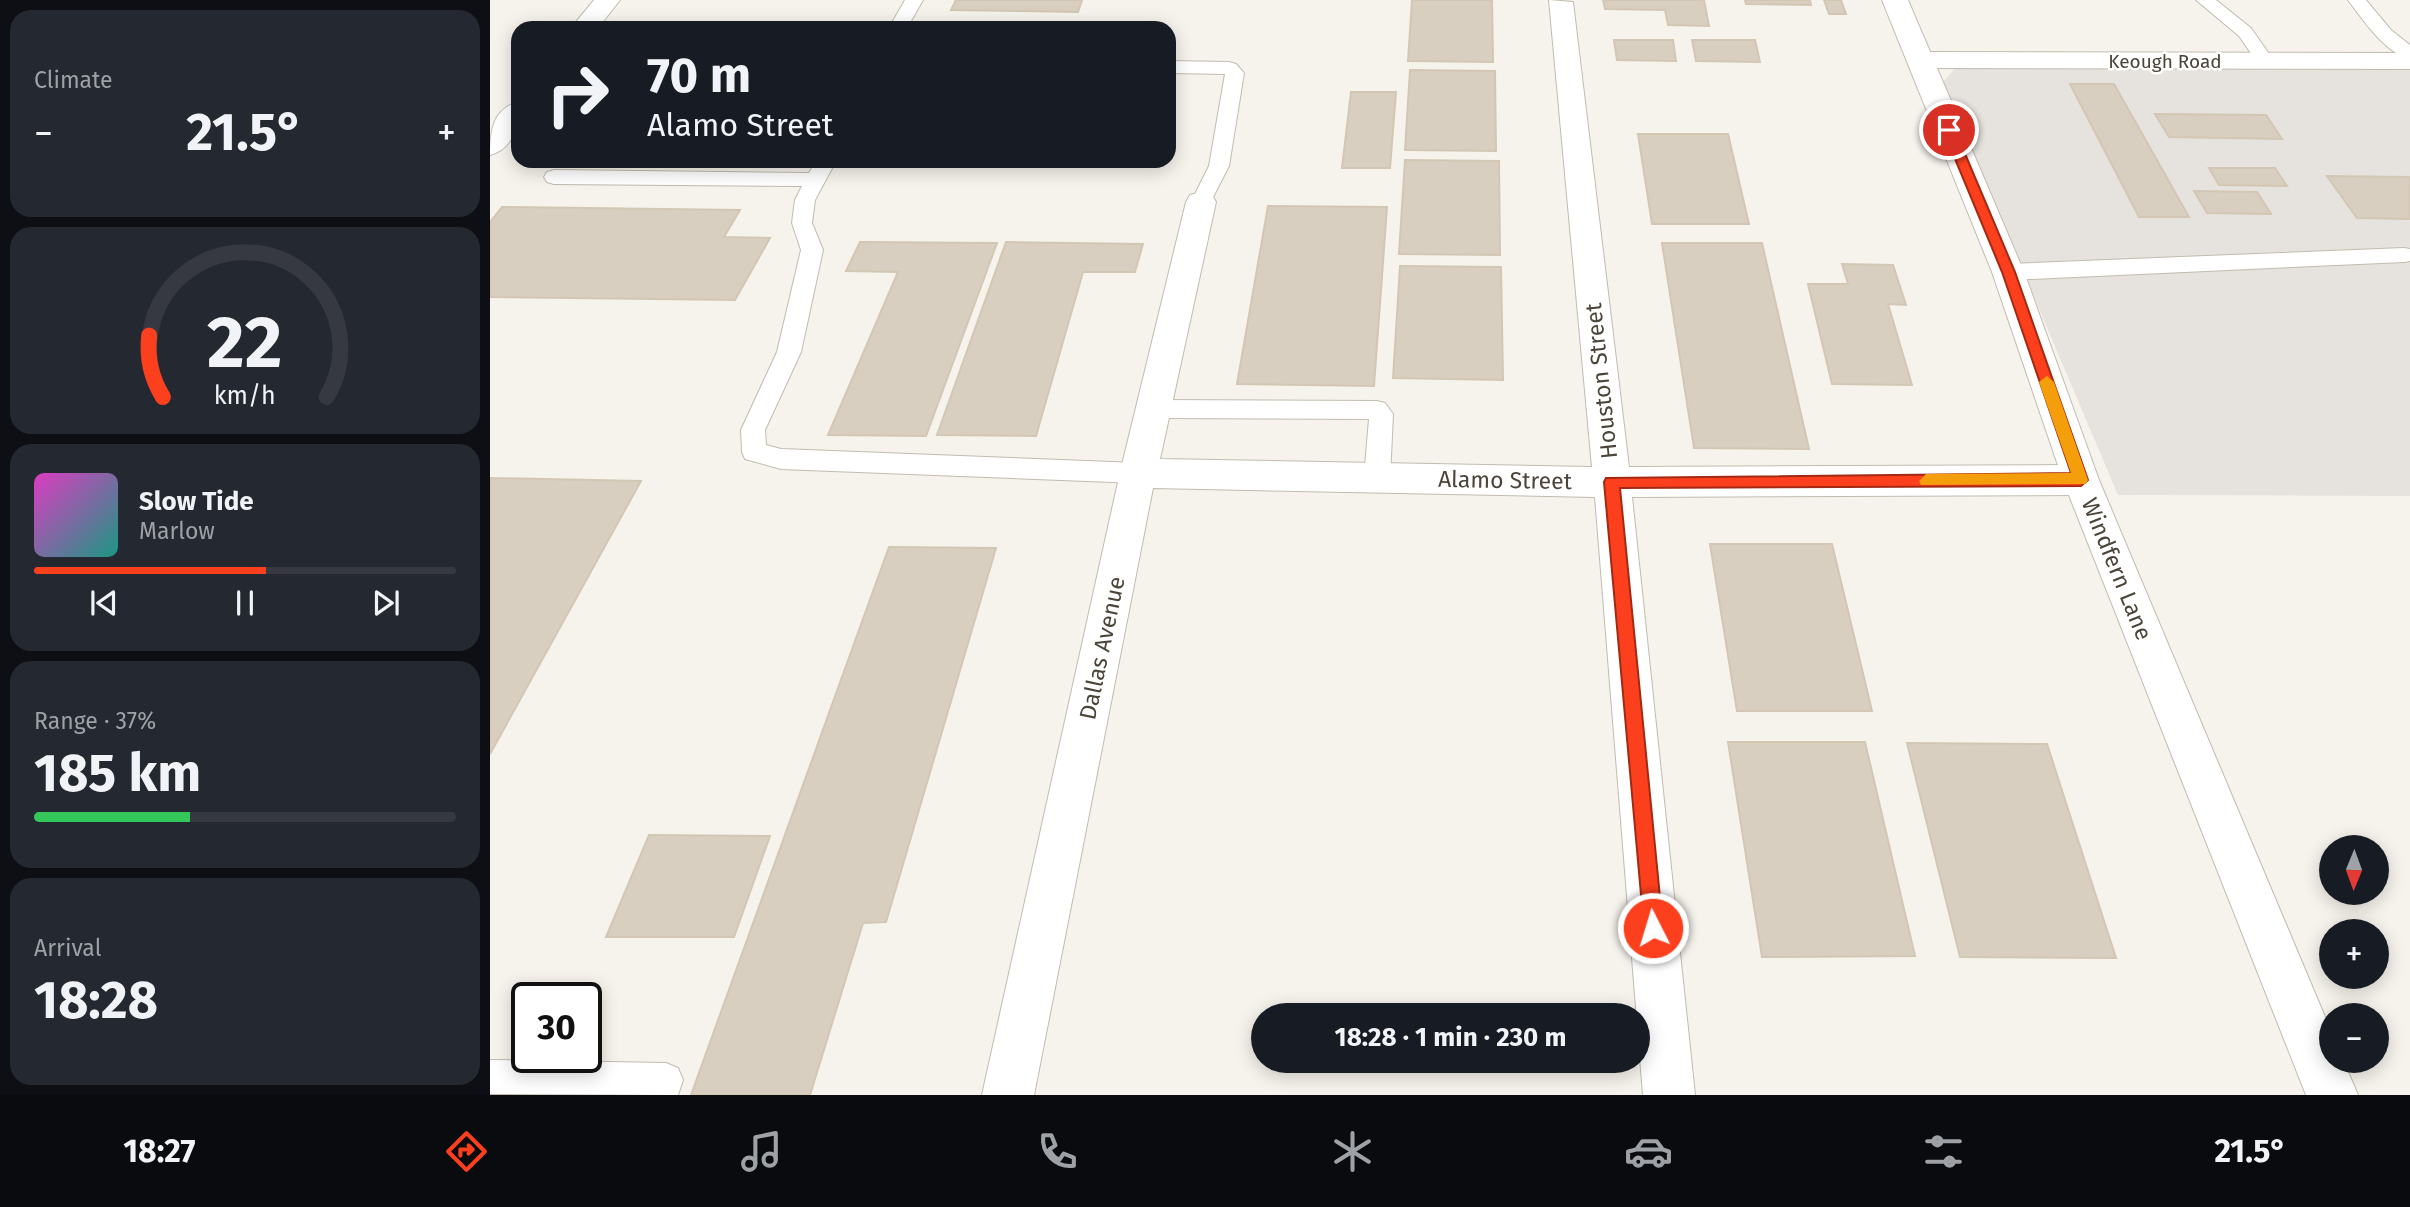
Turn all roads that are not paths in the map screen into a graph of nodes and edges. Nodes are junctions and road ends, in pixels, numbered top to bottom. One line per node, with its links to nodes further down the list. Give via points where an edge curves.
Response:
1 (607, 0): 7 (street)
2 (914, 0): 8 (lane)
3 (1895, 0): 10 (street, Windfern Lane)
4 (2205, 0): 11 (lane, via 2245,32)
5 (2357, 0): 9 (lane, via 2385,34)
6 (1560, 1): 25 (street, Houston Street)
7 (590, 21)
8 (902, 21)
9 (2410, 54)
10 (1920, 60): 11 (street, Keough Road); 20 (street, Windfern Lane)
11 (2265, 61): 12 (street, Keough Road)
12 (2410, 61)
13 (1176, 68): 18 (lane, via 1229,68 1235,73 1219,166)
14 (511, 120): 15 (street)
15 (490, 146)
16 (820, 171): 17 (lane); 22 (lane, via 805,200 802,223 812,250 798,319 789,352 753,430 754,452 781,459)
17 (554, 177)
18 (1201, 202): 21 (street, Dallas Avenue)
19 (2404, 255): 20 (lane)
20 (2008, 272): 24 (street, Windfern Lane)
21 (1153, 409): 22 (street, Dallas Avenue); 23 (lane, via 1377,410 1381,414)
22 (1138, 472): 23 (street, Alamo Street); 28 (street, Dallas Avenue)
23 (1377, 478): 25 (street, Alamo Street)
24 (2081, 480): 25 (street, Alamo Street); 30 (street, Windfern Lane)
25 (1612, 482): 29 (street, Houston Street)
26 (490, 1077): 27 (lane, via 666,1080)
27 (660, 1095)
28 (1008, 1095)
29 (1669, 1095)
30 (2332, 1095)

